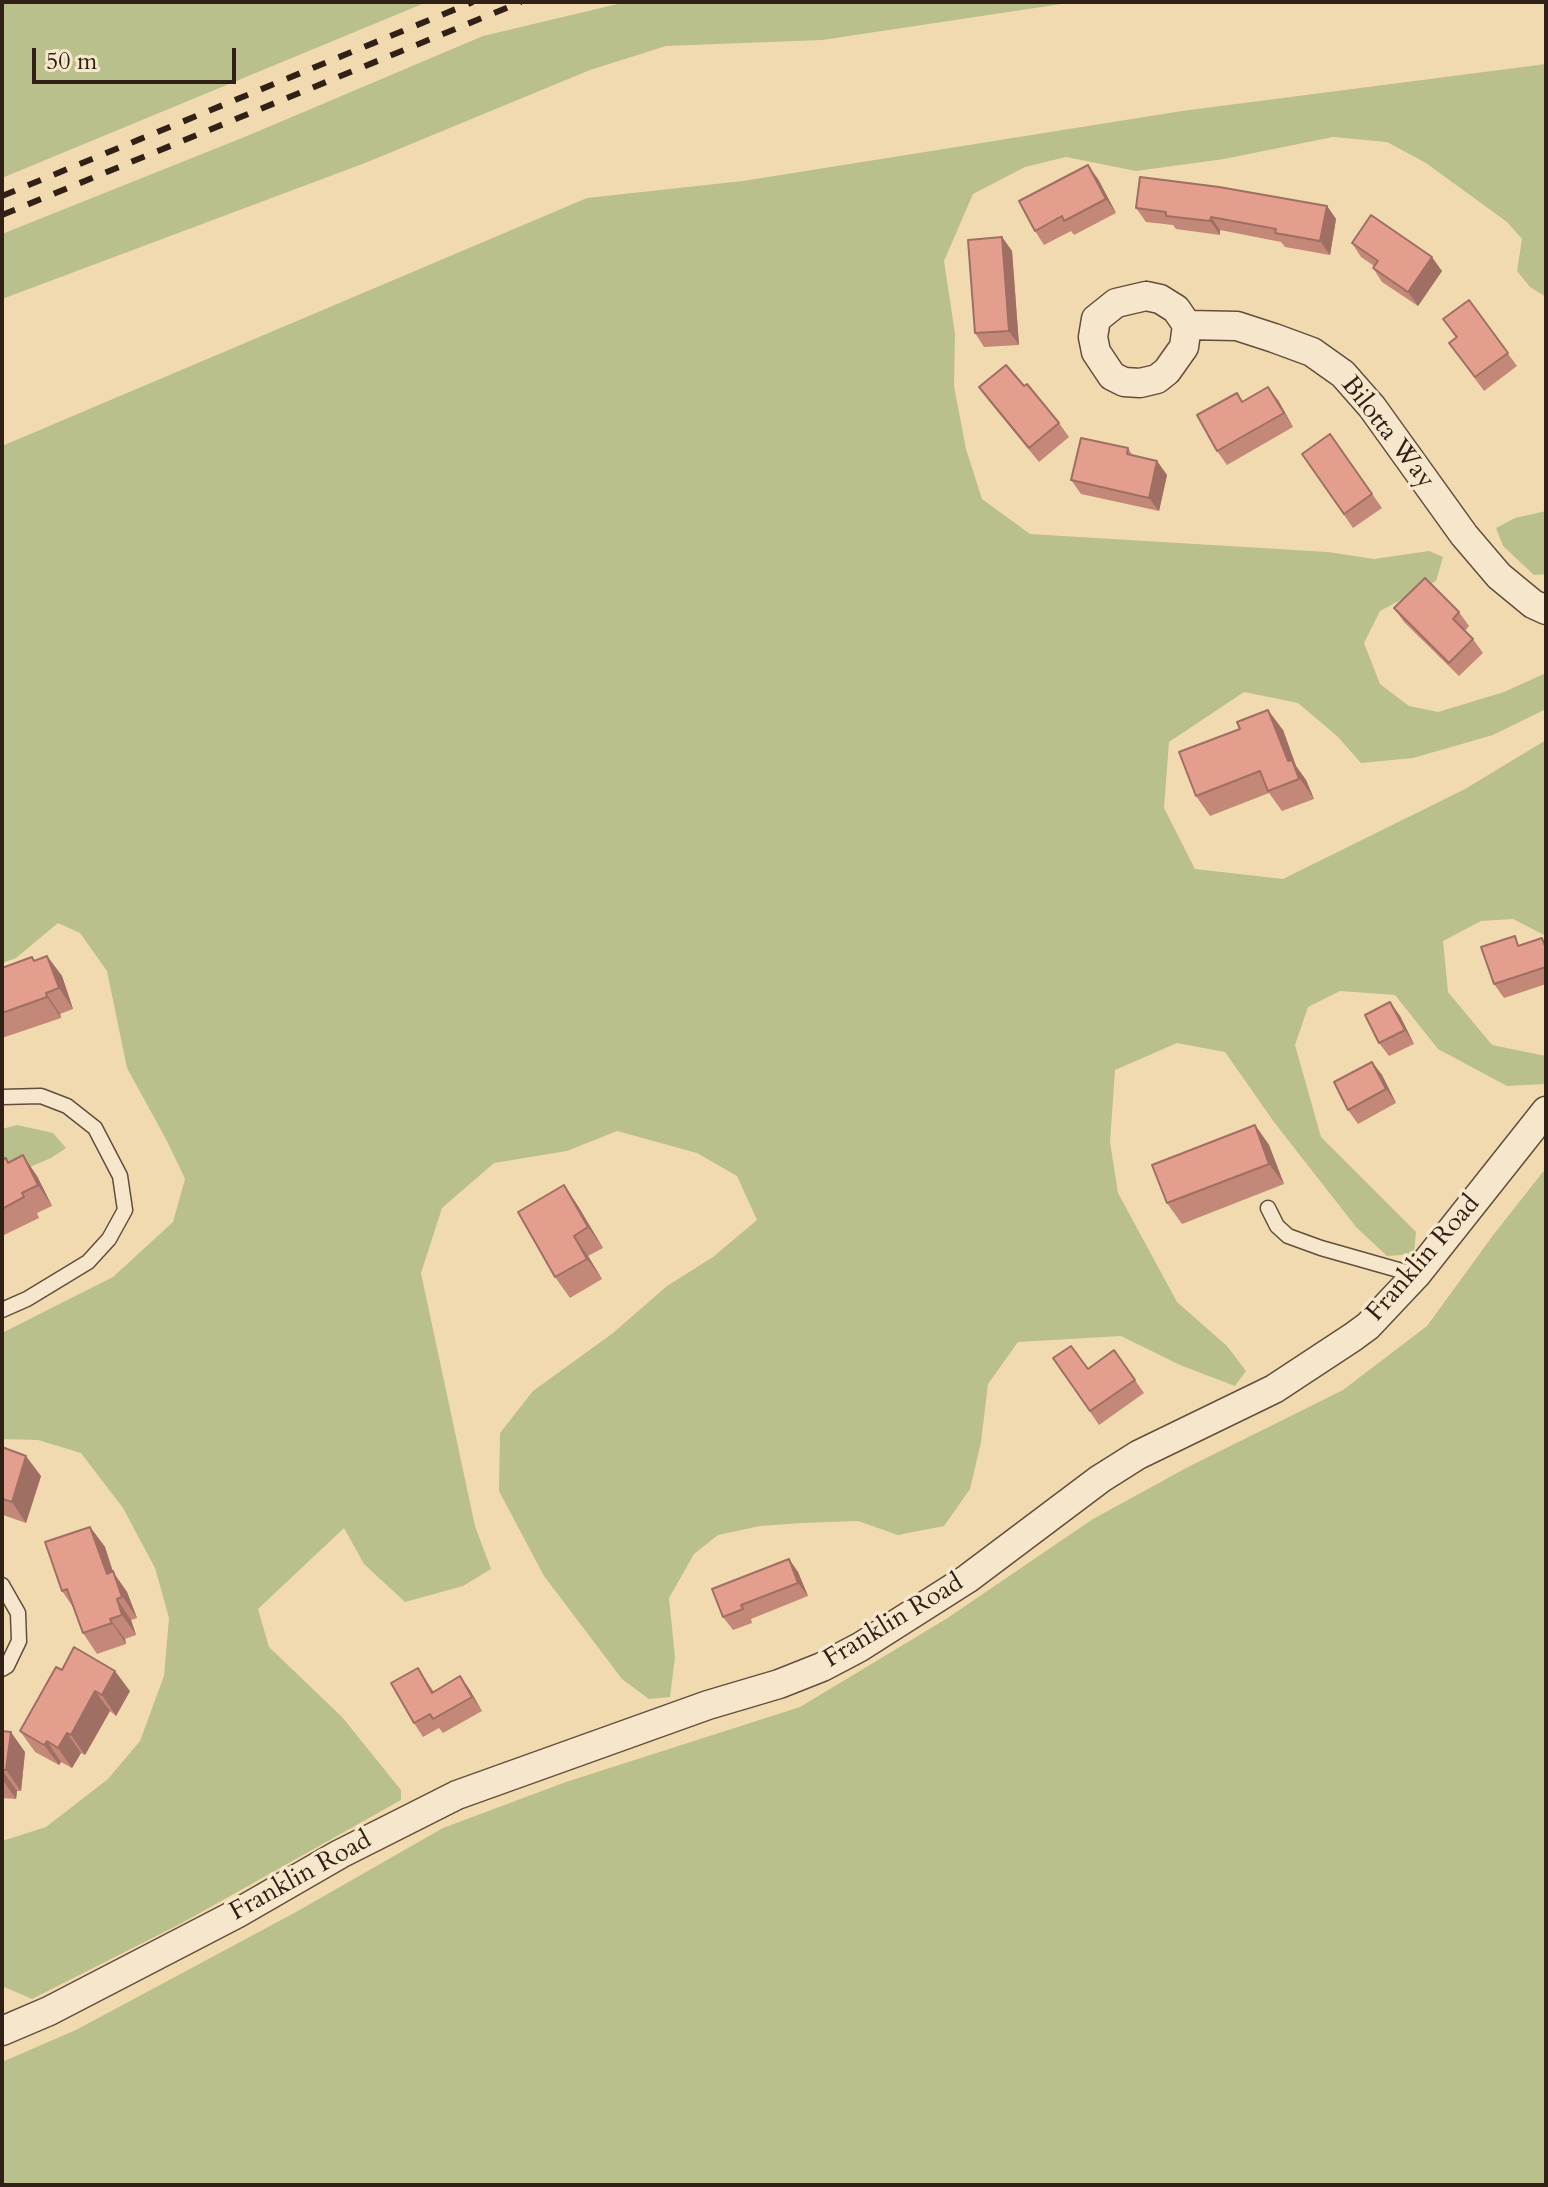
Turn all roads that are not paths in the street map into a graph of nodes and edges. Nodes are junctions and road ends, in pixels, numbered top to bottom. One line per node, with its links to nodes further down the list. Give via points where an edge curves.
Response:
1 (1187, 325): 2 (street, Bilotta Way, via 1237,326 1312,352 1343,374 1472,545 1499,576)
2 (1546, 610)
3 (2, 1097): 7 (lane, via 41,1096 67,1106 95,1128 120,1176 125,1210 88,1262)
4 (1546, 1111): 6 (street, Franklin Road)
5 (1268, 1208): 6 (lane, via 1288,1236)
6 (1416, 1275): 10 (street, Franklin Road, via 1353,1337 1274,1389 1138,1455 967,1579 860,1647 779,1684 457,1795 76,1998)
7 (2, 1310)
8 (2, 1585): 9 (lane, via 18,1613 19,1641)
9 (2, 1669)
10 (2, 2031)

